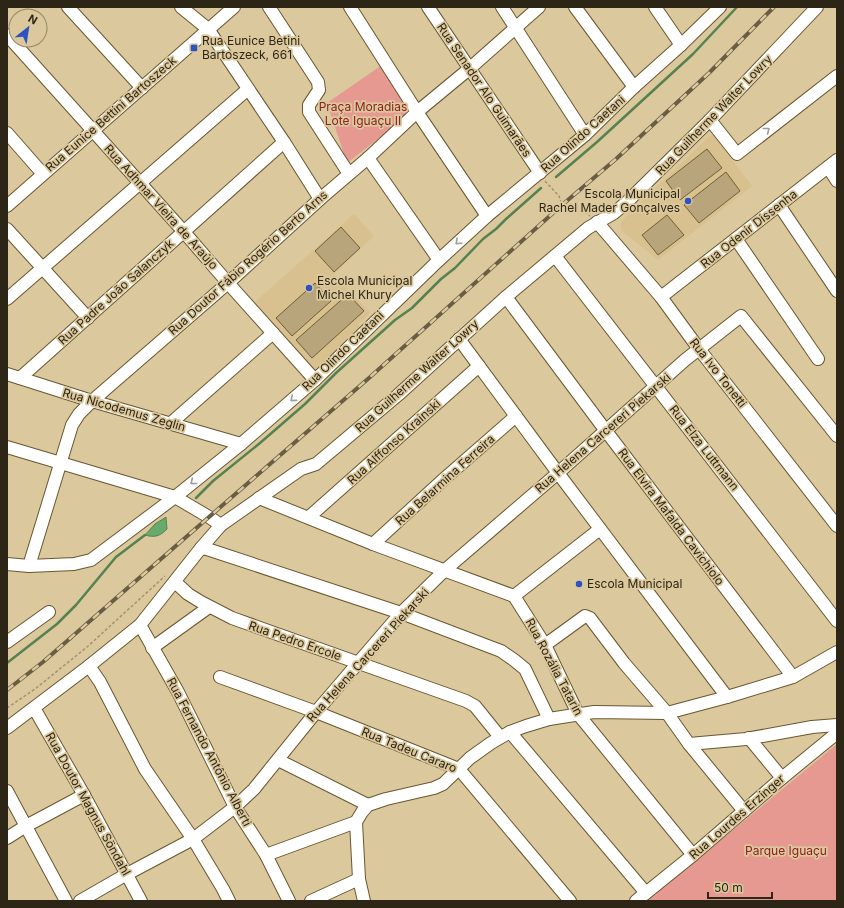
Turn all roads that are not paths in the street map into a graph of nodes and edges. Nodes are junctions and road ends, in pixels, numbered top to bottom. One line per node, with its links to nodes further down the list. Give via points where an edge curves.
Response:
1 (68, 7): 20 (street)
2 (181, 7): 14 (street)
3 (234, 7): 14 (street, Rua Eunice Bettini Bartoszeck)
4 (270, 7): 31 (street, via 318,82 319,90 309,105 309,112)
5 (350, 7): 22 (street)
6 (428, 7): 17 (street, Rua Senador Alo Guimarães)
7 (502, 7): 13 (street)
8 (539, 7): 13 (street, Rua Doutor Fábio Rogério Berto Arns)
9 (575, 7): 19 (street)
10 (656, 7): 16 (street)
11 (720, 7): 16 (street, Rua Olindo Caetani)
12 (817, 7): 23 (street, Rua Guilherme Walter Lowry)
13 (516, 27): 17 (street, Rua Doutor Fábio Rogério Berto Arns); 26 (street)
14 (208, 29): 20 (street, Rua Eunice Bettini Bartoszeck); 21 (street)
15 (7, 35): 24 (street, Rua Adhmar Vieira de Araújo)
16 (681, 45): 19 (street, Rua Olindo Caetani)
17 (469, 69): 22 (street, Rua Doutor Fábio Rogério Berto Arns); 32 (street, Rua Senador Alo Guimarães)
18 (837, 76): 23 (street, one-way to 18, via 737,154)
19 (634, 87): 26 (street, Rua Olindo Caetani)
20 (142, 88): 24 (street, Rua Eunice Bettini Bartoszeck)
21 (248, 89): 27 (street); 34 (street)
22 (417, 112): 28 (street, Rua Doutor Fábio Rogério Berto Arns); 38 (street)
23 (710, 120): 39 (street, Rua Guilherme Walter Lowry, via 627,202)
24 (93, 130): 30 (street, Rua Eunice Bettini Bartoszeck); 34 (street, Rua Adhmar Vieira de Araújo)
25 (7, 133): 30 (street)
26 (585, 135): 32 (street, Rua Olindo Caetani)
27 (284, 142): 35 (street); 41 (street, Rua Padre João Salanczyk)
28 (368, 158): 31 (street, Rua Doutor Fábio Rogério Berto Arns); 44 (street)
29 (832, 164): 33 (street); 36 (street, Rua Odenir Dissenha)
30 (43, 174): 37 (street, Rua Eunice Bettini Bartoszeck)
31 (349, 174): 35 (street, Rua Doutor Fábio Rogério Berto Arns)
32 (541, 176): 38 (street, Rua Olindo Caetani)
33 (837, 181)
34 (140, 184): 41 (street, Rua Adhmar Vieira de Araújo); 45 (street)
35 (320, 199): 46 (street, Rua Doutor Fábio Rogério Berto Arns)
36 (779, 205): 42 (street, Rua Odenir Dissenha); 47 (street)
37 (7, 206)
38 (487, 216): 44 (street, Rua Olindo Caetani, one-way to 44)
39 (597, 222): 43 (street, Rua Guilherme Walter Lowry); 49 (street, Rua Ivo Tonetti)
40 (7, 229): 45 (street)
41 (184, 232): 46 (street, Rua Adhmar Vieira de Araújo); 51 (street, Rua Padre João Salanczyk)
42 (736, 239): 49 (street, Rua Odenir Dissenha); 55 (street)
43 (554, 256): 48 (street, Rua Guilherme Walter Lowry); 60 (street, Rua Elza Luttmann)
44 (439, 260): 59 (street, Rua Olindo Caetani)
45 (43, 268): 50 (street); 51 (street)
46 (228, 283): 52 (street, Rua Adhmar Vieira de Araújo); 61 (street, Rua Doutor Fábio Rogério Berto Arns)
47 (837, 291)
48 (506, 297): 53 (street, Rua Guilherme Walter Lowry); 64 (street, Rua Elvira Mafalda Cavichiolo)
49 (661, 297): 54 (street, Rua Ivo Tonetti)
50 (7, 299)
51 (88, 318): 58 (street, Rua Padre João Salanczyk)
52 (273, 332): 59 (street, Rua Adhmar Vieira de Araújo); 63 (street)
53 (459, 339): 56 (street); 71 (street, Rua Guilherme Walter Lowry, via 316,464 301,469)
54 (699, 349): 60 (street, Rua Helena Carcereri Piekarski); 65 (street, Rua Helena Carcereri Piekarski, via 741,316); 74 (street, Rua Ivo Tonetti)
55 (818, 359)
56 (479, 366): 62 (street); 72 (street, Rua Alffonso Krainski)
57 (7, 374): 58 (street, Rua Nicodemus Zeglin)
58 (20, 378): 61 (street, Rua Nicodemus Zeglin)
59 (315, 380): 66 (street, Rua Olindo Caetani, one-way to 66)
60 (656, 386): 64 (street, Rua Helena Carcereri Piekarski); 86 (street, Rua Elza Luttmann)
61 (92, 401): 63 (street, Rua Nicodemus Zeglin); 68 (street, Rua Doutor Fábio Rogério Berto Arns, via 72,425)
62 (516, 416): 69 (street); 76 (street, Rua Belarmina Ferreira)
63 (171, 424): 66 (street, Rua Nicodemus Zeglin)
64 (606, 431): 69 (street, Rua Helena Carcereri Piekarski); 95 (street, Rua Elvira Mafalda Cavichiolo)
65 (837, 436)
66 (241, 444): 70 (street, Rua Olindo Caetani, one-way to 70)
67 (7, 447): 68 (street)
68 (60, 462): 70 (street); 79 (street, Rua Doutor Fábio Rogério Berto Arns)
69 (558, 473): 75 (street); 80 (street, Rua Helena Carcereri Piekarski)
70 (175, 498): 73 (street); 79 (street, Rua Olindo Caetani, via 91,560 74,564)
71 (259, 498): 72 (street); 73 (street, Rua Guilherme Walter Lowry)
72 (309, 517): 76 (street)
73 (221, 525): 77 (street, Rua Guilherme Walter Lowry)
74 (837, 526)
75 (600, 529): 82 (street); 96 (street)
76 (373, 544): 80 (street)
77 (201, 548): 81 (street, Rua Guilherme Walter Lowry); 85 (street)
78 (7, 564): 79 (street, Rua Olindo Caetani)
79 (29, 566)
80 (444, 570): 82 (street); 85 (street, Rua Helena Carcereri Piekarski)
81 (170, 579): 83 (street, Rua Pedro Ercole); 87 (street, Rua Guilherme Walter Lowry)
82 (514, 596): 89 (street, Rua Rozália Tatarin)
83 (210, 607): 90 (street); 92 (street, Rua Pedro Ercole, via 232,618)
84 (49, 612): 88 (street)
85 (401, 614): 92 (street, Rua Helena Carcereri Piekarski); 101 (street, via 501,651 514,660 525,670)
86 (837, 621)
87 (140, 625): 90 (street, Rua Fernando Antônio Alberti); 93 (street, Rua Guilherme Walter Lowry)
88 (7, 642)
89 (544, 645): 99 (street, via 588,616); 100 (street, Rua Rozália Tatarin)
90 (152, 648): 114 (street, Rua Fernando Antônio Alberti, via 178,692)
91 (837, 652): 95 (street)
92 (358, 663): 98 (street, Rua Helena Carcereri Piekarski); 105 (street, Rua Pedro Ercole, via 466,701 475,706)
93 (89, 666): 97 (street, Rua Guilherme Walter Lowry); 119 (street, via 100,682 145,769)
94 (220, 677): 98 (street, Rua Tadeu Cararo)
95 (793, 678): 96 (street)
96 (727, 697): 99 (street)
97 (34, 708): 103 (street, Rua Guilherme Walter Lowry); 112 (street, Rua Doutor Magnus Söndahl)
98 (316, 712): 108 (street, Rua Helena Carcereri Piekarski); 109 (street, Rua Tadeu Cararo)
99 (667, 713): 100 (street); 107 (street)
100 (578, 714): 101 (street); 121 (street, Rua Rozália Tatarin)
101 (549, 719): 105 (street)
102 (837, 725): 106 (street)
103 (7, 728)
104 (837, 733): 110 (street, Rua Lourdes Erzinger)
105 (505, 735): 109 (street, via 470,758); 124 (street, Rua Pedro Ercole)
106 (748, 738): 107 (street); 110 (street)
107 (689, 744): 115 (street)
108 (278, 760): 113 (street); 114 (street, Rua Helena Carcereri Piekarski)
109 (459, 769): 113 (street, via 443,784 434,788); 132 (street, Rua Tadeu Cararo)
110 (782, 778): 115 (street, Rua Lourdes Erzinger)
111 (7, 791): 117 (street)
112 (84, 795): 117 (street); 122 (street, Rua Doutor Magnus Söndahl)
113 (368, 805): 116 (street)
114 (235, 807): 119 (street, Rua Helena Carcereri Piekarski); 120 (street, Rua Fernando Antônio Alberti)
115 (744, 811): 121 (street, Rua Lourdes Erzinger)
116 (356, 822): 120 (street); 123 (street)
117 (26, 826): 118 (street); 125 (street)
118 (7, 838)
119 (193, 839): 122 (street, Rua Helena Carcereri Piekarski); 128 (street)
120 (266, 854): 129 (street, Rua Fernando Antônio Alberti)
121 (693, 854): 124 (street, Rua Lourdes Erzinger)
122 (127, 874): 126 (street, Rua Helena Carcereri Piekarski); 127 (street, Rua Doutor Magnus Söndahl)
123 (360, 880): 130 (street); 131 (street)
124 (641, 897)
125 (66, 901)
126 (80, 901)
127 (142, 901)
128 (229, 901)
129 (289, 901)
130 (311, 901)
131 (364, 901)
132 (570, 901)

